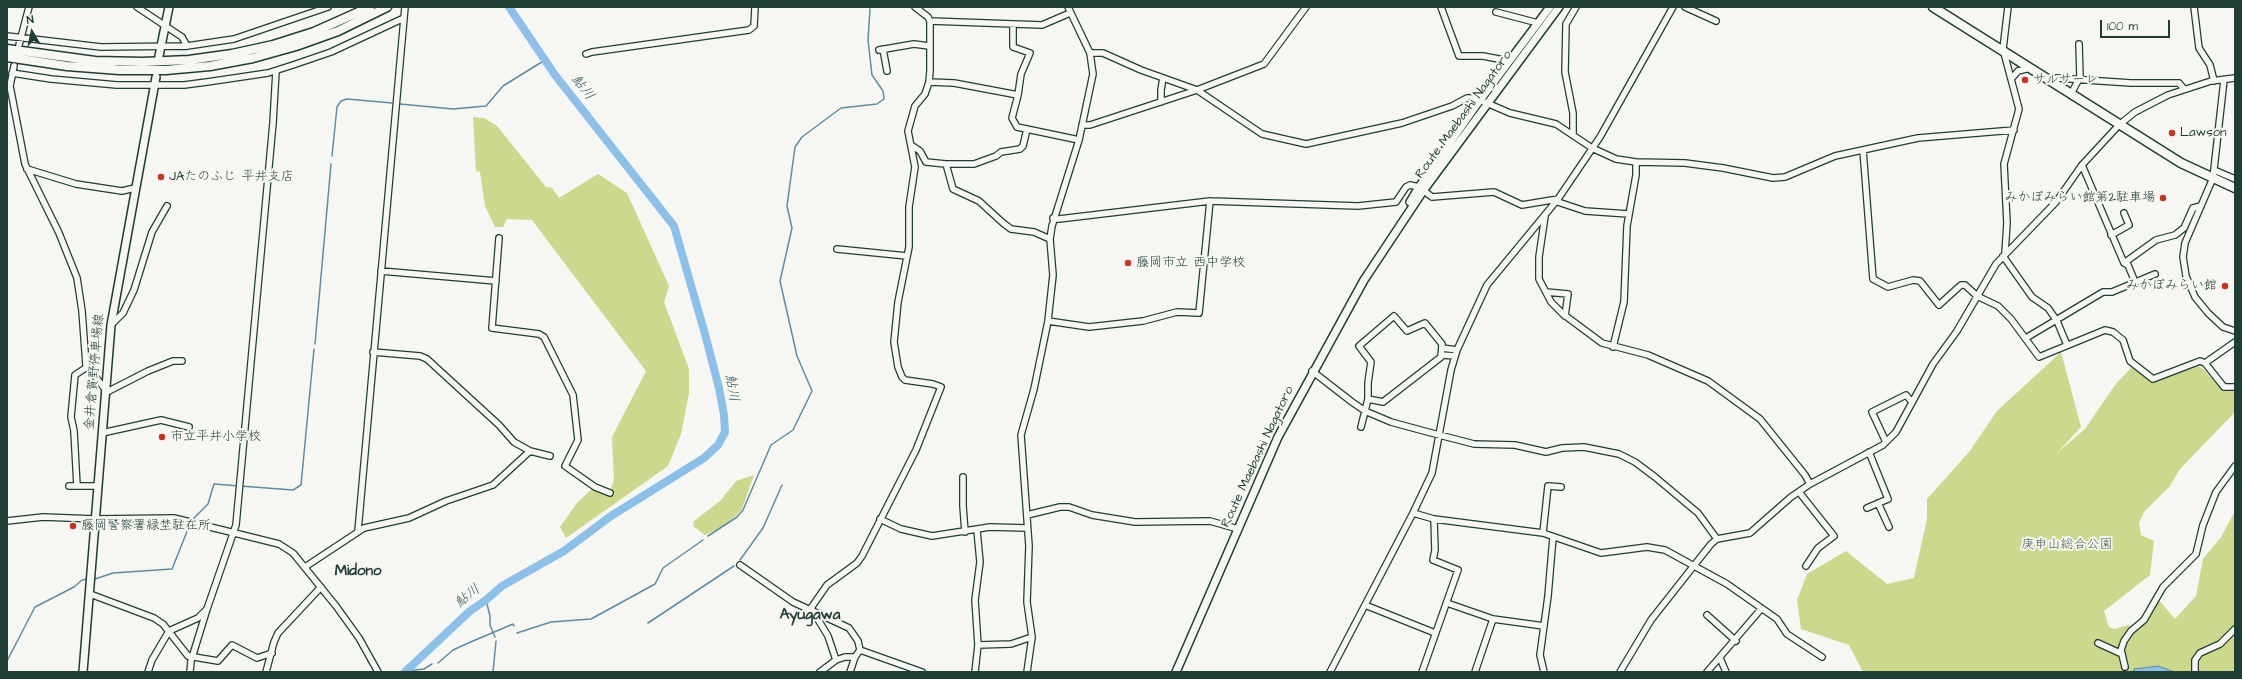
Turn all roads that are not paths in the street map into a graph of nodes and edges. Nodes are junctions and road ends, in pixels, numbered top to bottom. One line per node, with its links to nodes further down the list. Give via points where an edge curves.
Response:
1 (29, 7): 29 (street)
2 (137, 7): 27 (street)
3 (169, 7): 27 (main road)
4 (328, 7): 33 (street, via 234,39)
5 (370, 7): 35 (highway, via 314,32 232,54 189,60 95,61)
6 (387, 7): 40 (highway, via 296,46 210,66 166,70 119,70 67,66)
7 (405, 7): 22 (street)
8 (755, 7): 38 (street, via 754,26 749,30)
9 (915, 7): 23 (street)
10 (1306, 7): 58 (street, via 1264,64)
11 (1441, 7): 41 (street, via 1459,56 1483,56)
12 (1550, 7): 25 (main road, Route Maebashi Nagatoro)
13 (1559, 7): 62 (main road, Route Maebashi Nagatoro)
14 (1576, 7): 67 (street, via 1566,24 1564,72 1573,113)
15 (1673, 7): 70 (street, via 1610,122)
16 (1685, 7): 24 (street)
17 (1933, 7): 36 (highway)
18 (2008, 7): 36 (street)
19 (2194, 7): 54 (street, via 2199,48 2210,65)
20 (1069, 10): 26 (street, via 1045,25); 37 (street)
21 (1496, 12): 25 (street)
22 (404, 18): 44 (street, via 331,52); 96 (street)
23 (930, 21): 26 (street); 34 (street)
24 (1716, 21)
25 (1538, 23): 41 (main road, Route Maebashi Nagatoro)
26 (1012, 24): 60 (street, via 1013,48 1030,53 1021,74)
27 (165, 26): 32 (main road); 33 (street, via 182,37)
28 (7, 36): 29 (street)
29 (21, 37): 31 (street); 32 (street, via 101,46)
30 (2079, 44): 51 (street)
31 (19, 46)
32 (161, 46): 33 (street); 39 (main road)
33 (187, 46)
34 (929, 46): 45 (street, via 914,44 881,50); 55 (street)
35 (7, 49)
36 (2003, 49): 43 (highway); 49 (street)
37 (1090, 53): 48 (street, via 1103,53); 63 (street, via 1092,81)
38 (586, 54)
39 (159, 56)
40 (7, 57)
41 (1509, 61): 62 (main road, Route Maebashi Nagatoro)
42 (14, 66): 46 (street)
43 (2030, 68): 49 (street, via 2018,71); 53 (highway)
44 (276, 71): 56 (street, via 207,82); 155 (street, via 274,123)
45 (887, 71)
46 (12, 73): 56 (street, via 83,83); 75 (street, via 10,86)
47 (156, 77): 56 (main road, 金井倉賀野停車場線)
48 (1163, 78): 58 (street); 61 (street)
49 (2012, 78): 66 (street, via 2020,109)
50 (2235, 78): 52 (street)
51 (2079, 80): 53 (street, via 2056,78); 57 (street, via 2179,83); 59 (street)
52 (2224, 80): 54 (street); 76 (street)
53 (2051, 81): 59 (highway)
54 (2214, 81): 57 (street)
55 (929, 82): 60 (street, via 954,83); 69 (street, via 915,106 908,131)
56 (154, 85): 78 (main road, 金井倉賀野停車場線)
57 (2184, 89): 64 (street, via 2152,102)
58 (1197, 90): 61 (street); 62 (street, via 1262,134 1306,144 1402,123 1452,106 1463,98)
59 (2071, 94): 64 (highway)
60 (1018, 95): 65 (street, via 1012,118 1017,126)
61 (1161, 102): 63 (street, via 1090,125)
62 (1483, 102): 67 (street, via 1510,113 1556,124); 80 (main road, Route Maebashi Nagatoro)
63 (1082, 125): 68 (street)
64 (2119, 125): 74 (street); 76 (highway, via 2182,163)
65 (1027, 129): 68 (street); 73 (street, via 1020,149 1001,152 974,164)
66 (2014, 130): 71 (street, via 1918,138); 93 (street, via 2004,164 2007,223)
67 (1573, 135): 70 (street)
68 (1079, 140): 88 (street)
69 (911, 145): 73 (street, via 920,151 926,162); 94 (street, via 915,167 909,207 911,229)
70 (1592, 148): 72 (street, via 1616,159); 82 (street)
71 (1863, 150): 72 (street, via 1835,156 1785,177 1773,178 1692,164); 101 (street, via 1873,279 1888,287 1913,280 1920,281 1939,305 1961,285)
72 (1636, 162): 86 (street)
73 (946, 164): 91 (street, via 952,186 956,191 979,201 1011,229 1034,232)
74 (2082, 165): 89 (street); 93 (street, via 2056,202)
75 (26, 169): 78 (street, via 76,184 122,191); 118 (street, via 59,234 77,278)
76 (2214, 174): 77 (street); 79 (highway); 84 (street)
77 (2235, 179)
78 (135, 188): 105 (main road, 金井倉賀野停車場線)
79 (2235, 188)
80 (1421, 189): 81 (street, via 1406,187 1396,202 1358,206); 82 (street, via 1432,196 1461,196 1489,192 1522,205); 119 (main road, Route Maebashi Nagatoro)
81 (1210, 200): 88 (street); 103 (street, via 1198,314 1178,312 1143,321 1089,327)
82 (1557, 200): 86 (street, via 1585,211); 87 (street)
83 (167, 206): 105 (street, via 152,232 134,290 123,313)
84 (2201, 206): 95 (street, via 2193,208 2184,228 2175,235 2156,240); 106 (street, via 2183,257 2186,276 2191,290 2208,313 2223,327)
85 (2124, 213): 89 (street, via 2129,225)
86 (1629, 214): 110 (street, via 1624,302)
87 (1545, 216): 100 (street, via 1538,267 1539,279); 112 (street, via 1487,285)
88 (1053, 218): 91 (street)
89 (2111, 235): 95 (street)
90 (499, 238): 98 (street)
91 (1050, 239): 103 (street, via 1053,275)
92 (836, 249): 94 (street)
93 (2004, 254): 101 (street); 104 (street, via 2032,297 2048,308)
94 (907, 256): 147 (street, via 894,342 898,367 905,380 942,387 916,450)
95 (2124, 263): 99 (street, via 2128,265)
96 (381, 271): 98 (street); 113 (street)
97 (2155, 274): 99 (street)
98 (496, 281): 140 (street, via 492,328 543,336 571,388 578,440 565,466 595,487)
99 (2135, 282): 104 (street, via 2112,292 2103,292)
100 (1546, 292): 102 (street, via 1551,302); 102 (street, via 1568,294)
101 (1977, 296): 107 (street, via 1998,306); 123 (street)
102 (1565, 316): 110 (street, via 1602,343)
103 (1048, 321): 145 (street, via 1034,389 1021,435)
104 (2057, 321): 107 (street); 109 (street)
105 (111, 325): 121 (main road, 金井倉賀野停車場線)
106 (2235, 330)
107 (2026, 338): 109 (street, via 2039,357)
108 (2235, 342): 117 (street)
109 (2067, 345): 117 (street, via 2105,330 2113,332 2123,340 2130,361 2153,379 2200,361)
110 (1613, 347): 135 (street, via 1648,355 1708,381 1741,403 1760,419)
111 (1442, 348): 112 (street); 114 (street); 122 (street, via 1442,344 1425,323 1407,331 1394,316 1359,346 1371,362)
112 (1457, 350): 115 (street)
113 (373, 352): 130 (street, via 420,356 427,359 499,425 511,440); 154 (street)
114 (1442, 355): 115 (street); 122 (street, via 1383,402)
115 (1455, 356): 128 (street)
116 (182, 361): 121 (street, via 174,361 148,371)
117 (2205, 363): 120 (street, via 2224,387)
118 (87, 367): 121 (street); 137 (street, via 75,375 71,417)
119 (1312, 372): 124 (street); 153 (main road, Route Maebashi Nagatoro, via 1278,438)
120 (2235, 387)
121 (105, 391): 127 (main road, 金井倉賀野停車場線)
122 (1368, 399): 124 (street)
123 (1912, 402): 129 (street, via 1896,432); 129 (street, via 1906,394 1872,412)
124 (1365, 411): 126 (street); 128 (street, via 1390,422)
125 (189, 427): 127 (street, via 161,420)
126 (1361, 427)
127 (102, 433): 138 (main road, 金井倉賀野停車場線)
128 (1440, 435): 144 (street, via 1432,472); 159 (street, via 1474,444 1515,445 1537,451 1584,446 1619,454 1635,462 1698,513)
129 (1886, 442): 131 (street)
130 (530, 451): 132 (street); 154 (street, via 493,485 446,501 408,518 375,524)
131 (1869, 452): 135 (street); 142 (street, via 1888,499)
132 (550, 456)
133 (2235, 466): 183 (street, via 2216,492 2203,525 2196,554 2160,590 2144,620 2124,641)
134 (963, 477): 156 (street)
135 (1810, 484): 141 (street)
136 (69, 486): 137 (street)
137 (77, 486): 138 (street)
138 (98, 486): 146 (main road, 金井倉賀野停車場線)
139 (1561, 487): 157 (street, via 1548,486)
140 (610, 492)
141 (1799, 492): 159 (street, via 1750,533); 162 (street, via 1834,536 1818,548)
142 (1878, 503): 143 (street); 150 (street)
143 (1867, 508)
144 (1414, 513): 148 (street); 167 (street)
145 (1026, 515): 151 (street); 153 (street, via 1069,507 1092,515 1134,522 1210,521)
146 (95, 519): 149 (street, via 37,517); 155 (street, via 174,518); 165 (main road, 金井倉賀野停車場線)
147 (880, 519): 156 (street, via 901,529 925,535); 169 (street, via 857,563 827,585)
148 (1434, 519): 157 (street); 166 (street, via 1433,560 1458,570)
149 (7, 521)
150 (1888, 527)
151 (1027, 528): 152 (street, via 990,527); 177 (street, via 1027,602)
152 (977, 530): 156 (street); 180 (street, via 980,562 975,600)
153 (1238, 530): 200 (main road, Route Maebashi Nagatoro)
154 (358, 531): 163 (street)
155 (235, 532): 163 (street, via 279,544 293,553); 168 (street)
156 (965, 532)
157 (1542, 533): 158 (street)
158 (1553, 537): 161 (street, via 1601,553 1651,547 1665,550); 173 (street)
159 (1717, 539): 161 (street)
160 (740, 565): 169 (street, via 792,602)
161 (1693, 566): 170 (street, via 1727,584); 205 (street, via 1651,620)
162 (1806, 566)
163 (305, 567): 164 (street)
164 (321, 587): 182 (street, via 278,633); 190 (street, via 352,628)
165 (90, 594): 175 (street, via 154,618); 191 (main road, 金井倉賀野停車場線)
166 (1447, 603): 172 (street); 176 (street)
167 (1365, 605): 176 (street); 201 (street)
168 (207, 608): 175 (street, via 198,618); 186 (street)
169 (811, 608): 181 (street, via 849,628 858,641); 188 (street, via 828,636)
170 (1761, 609): 178 (street); 185 (street, via 1777,619 1787,634)
171 (1707, 614): 178 (street)
172 (1493, 619): 173 (street); 203 (street)
173 (1544, 626): 204 (street, via 1540,655)
174 (2235, 629): 208 (street, via 2220,644 2200,652 2195,660)
175 (169, 631): 186 (street, via 188,656); 192 (street)
176 (1435, 633): 202 (street)
177 (1032, 637): 180 (street, via 1011,644); 199 (street)
178 (1736, 641): 187 (street)
179 (2098, 643): 183 (street)
180 (978, 645): 198 (street)
181 (860, 650): 184 (street); 197 (street)
182 (272, 653): 186 (street, via 257,658 232,645 218,661); 194 (street)
183 (2122, 654): 189 (street)
184 (855, 657): 188 (street); 196 (street)
185 (1822, 657)
186 (193, 658): 193 (street)
187 (1720, 658): 206 (street); 207 (street)
188 (836, 660): 195 (street)
189 (2125, 667)
190 (377, 670)
191 (83, 672)
192 (148, 672)
193 (190, 672)
194 (266, 672)
195 (820, 672)
196 (850, 672)
197 (922, 672)
198 (975, 672)
199 (1027, 672)
200 (1176, 672)
201 (1330, 672)
202 (1422, 672)
203 (1475, 672)
204 (1544, 672)
205 (1620, 672)
206 (1707, 672)
207 (1726, 672)
208 (2195, 672)

